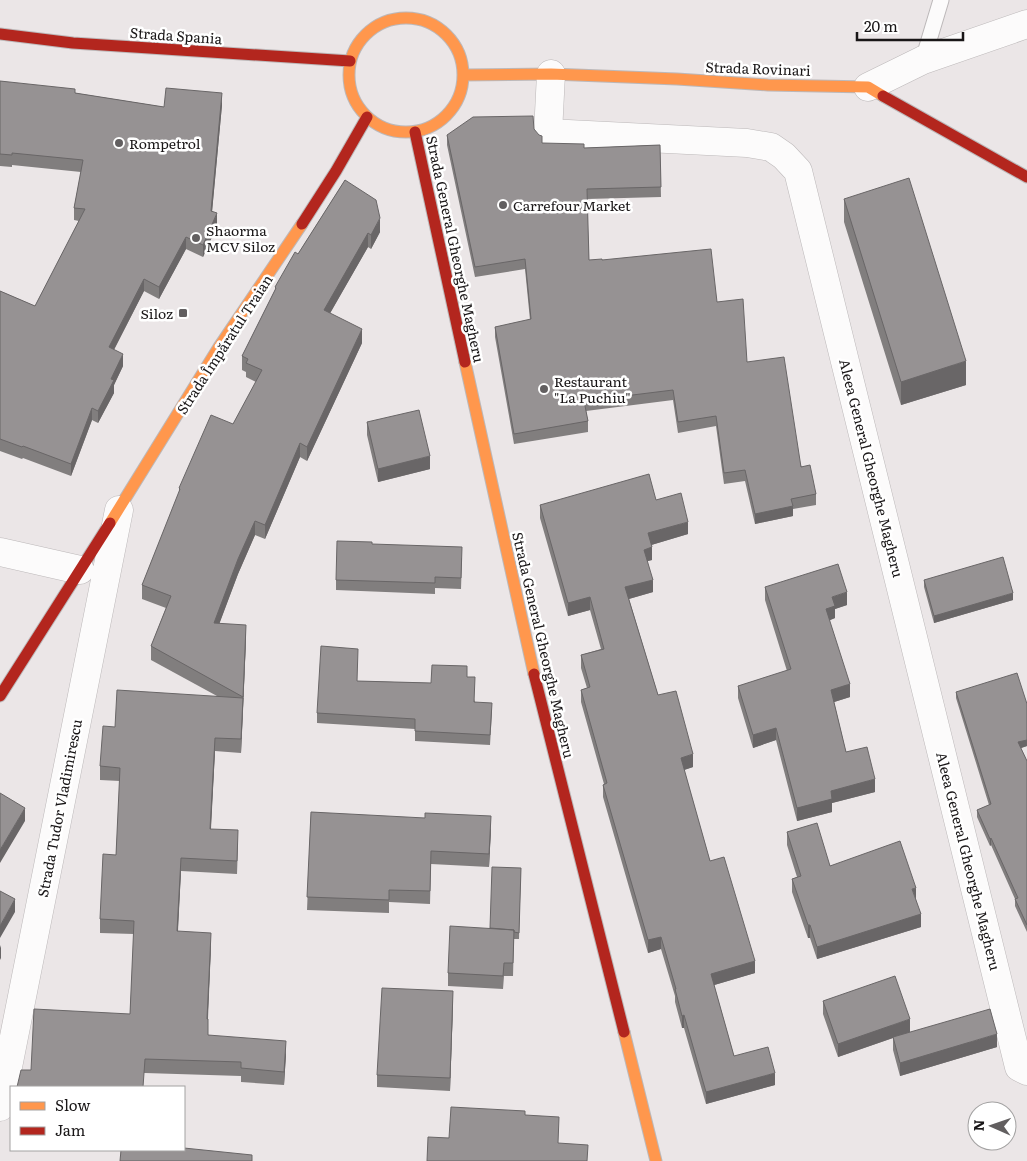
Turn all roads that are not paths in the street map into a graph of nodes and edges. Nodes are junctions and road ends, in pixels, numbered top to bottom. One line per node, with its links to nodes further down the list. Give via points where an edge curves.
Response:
1 (941, 0): 4 (lane)
2 (1027, 24): 4 (street)
3 (0, 34): 5 (street, Strada Spania, via 73,43)
4 (923, 60): 8 (street)
5 (350, 61): 7 (street, via 357,44 386,20 425,15 453,40 461,57); 9 (street, via 351,92)
6 (550, 74): 7 (street, Strada Rovinari); 8 (street, Strada Rovinari); 16 (street, Aleea General Gheorghe Magheru, via 548,133 747,143 771,147 798,171 1019,1067)
7 (464, 75): 10 (street, via 462,92 444,119)
8 (868, 87): 11 (street, Strada Rovinari)
9 (367, 117): 10 (street, via 381,127); 12 (street, Strada Împăratul Traian, via 336,171 219,347)
10 (415, 132): 18 (street, Strada General Gheorghe Magheru, via 530,657)
11 (1027, 177)
12 (119, 509): 14 (street, Strada Împăratul Traian); 17 (street, Strada Tudor Vladimirescu)
13 (0, 552): 14 (street)
14 (80, 570): 15 (street, Strada Împăratul Traian)
15 (0, 696)
16 (1027, 1071)
17 (0, 1107)
18 (656, 1161)

